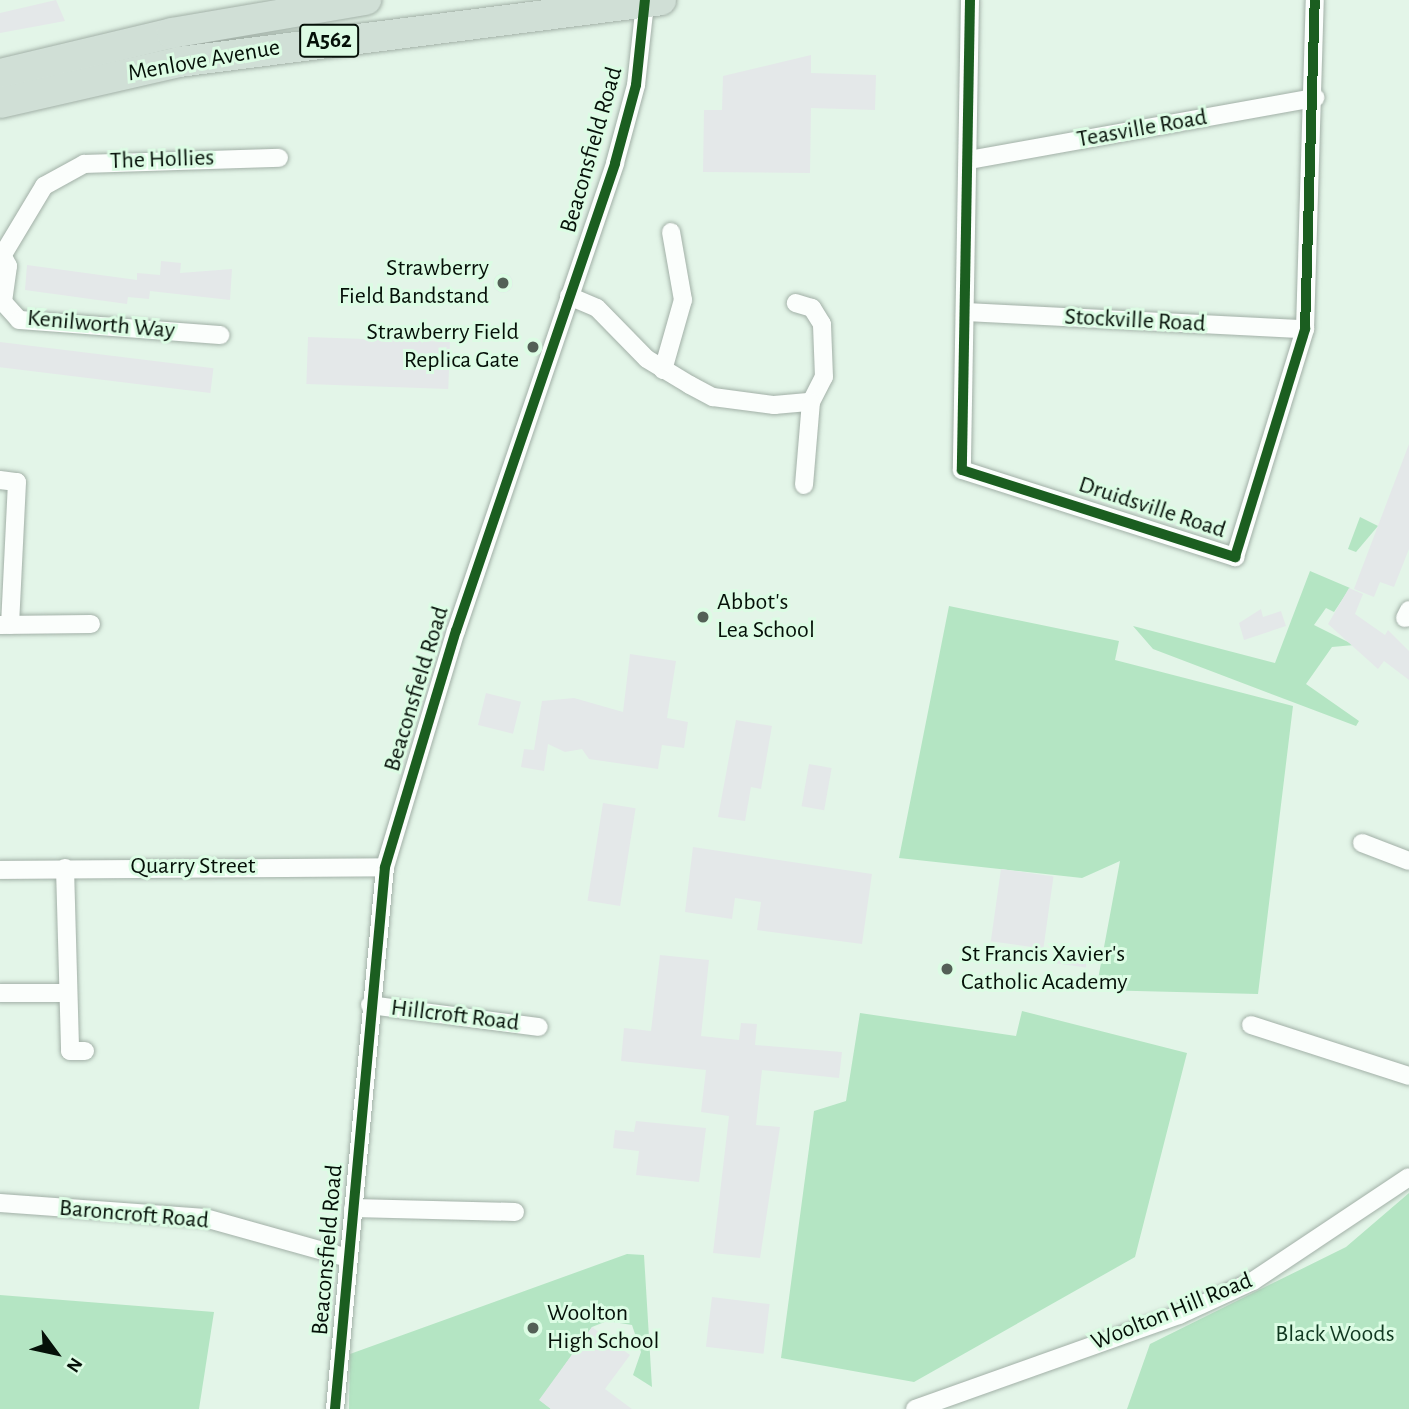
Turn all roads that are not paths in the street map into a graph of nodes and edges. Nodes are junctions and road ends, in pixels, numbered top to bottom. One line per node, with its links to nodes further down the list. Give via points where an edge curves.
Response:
1 (354, 0): 5 (highway, Menlove Avenue / A562, via 172,33)
2 (970, 0): 9 (street, Druidsville Road)
3 (1315, 0): 6 (street, Druidsville Road)
4 (648, 1): 7 (highway, Menlove Avenue / A562, via 179,62); 12 (street, Beaconsfield Road, via 636,85)
5 (0, 74)
6 (1315, 98): 9 (street, Teasville Road); 15 (street, Druidsville Road)
7 (0, 103)
8 (279, 158): 11 (street, The Hollies, via 84,164 44,186)
9 (969, 160): 14 (street, Druidsville Road)
10 (671, 232): 17 (street, via 682,310)
11 (2, 251): 16 (street, Kenilworth Way, via 3,302 19,320)
12 (569, 296): 17 (street, via 597,308); 25 (street, Beaconsfield Road)
13 (796, 303): 18 (street, via 812,307 822,324 824,377)
14 (965, 312): 15 (street, Stockville Road); 15 (street, Druidsville Road, via 962,470 1235,557)
15 (1305, 329)
16 (220, 335)
17 (663, 370): 18 (street, via 713,397 743,404)
18 (811, 402): 20 (street)
19 (0, 480): 22 (street, via 17,482)
20 (804, 485)
21 (91, 624): 22 (street)
22 (5, 625)
23 (1362, 843): 24 (street)
24 (1409, 861)
25 (386, 867): 26 (street, Quarry Street); 30 (street, Beaconsfield Road)
26 (65, 868): 27 (street, Quarry Street); 29 (street)
27 (0, 870)
28 (0, 993): 29 (street)
29 (68, 993): 33 (street)
30 (370, 1005): 32 (street, Hillcroft Road); 37 (street, Beaconsfield Road)
31 (1251, 1026): 34 (street)
32 (539, 1027)
33 (70, 1051)
34 (1409, 1076)
35 (1409, 1177): 41 (street, Woolton Hill Road, via 1253,1281 1179,1315)
36 (0, 1203): 39 (street, Baroncroft Road, via 205,1218)
37 (353, 1208): 38 (street); 39 (street, Beaconsfield Road)
38 (515, 1212)
39 (348, 1258): 40 (street, Beaconsfield Road)
40 (335, 1409)
41 (915, 1409)

